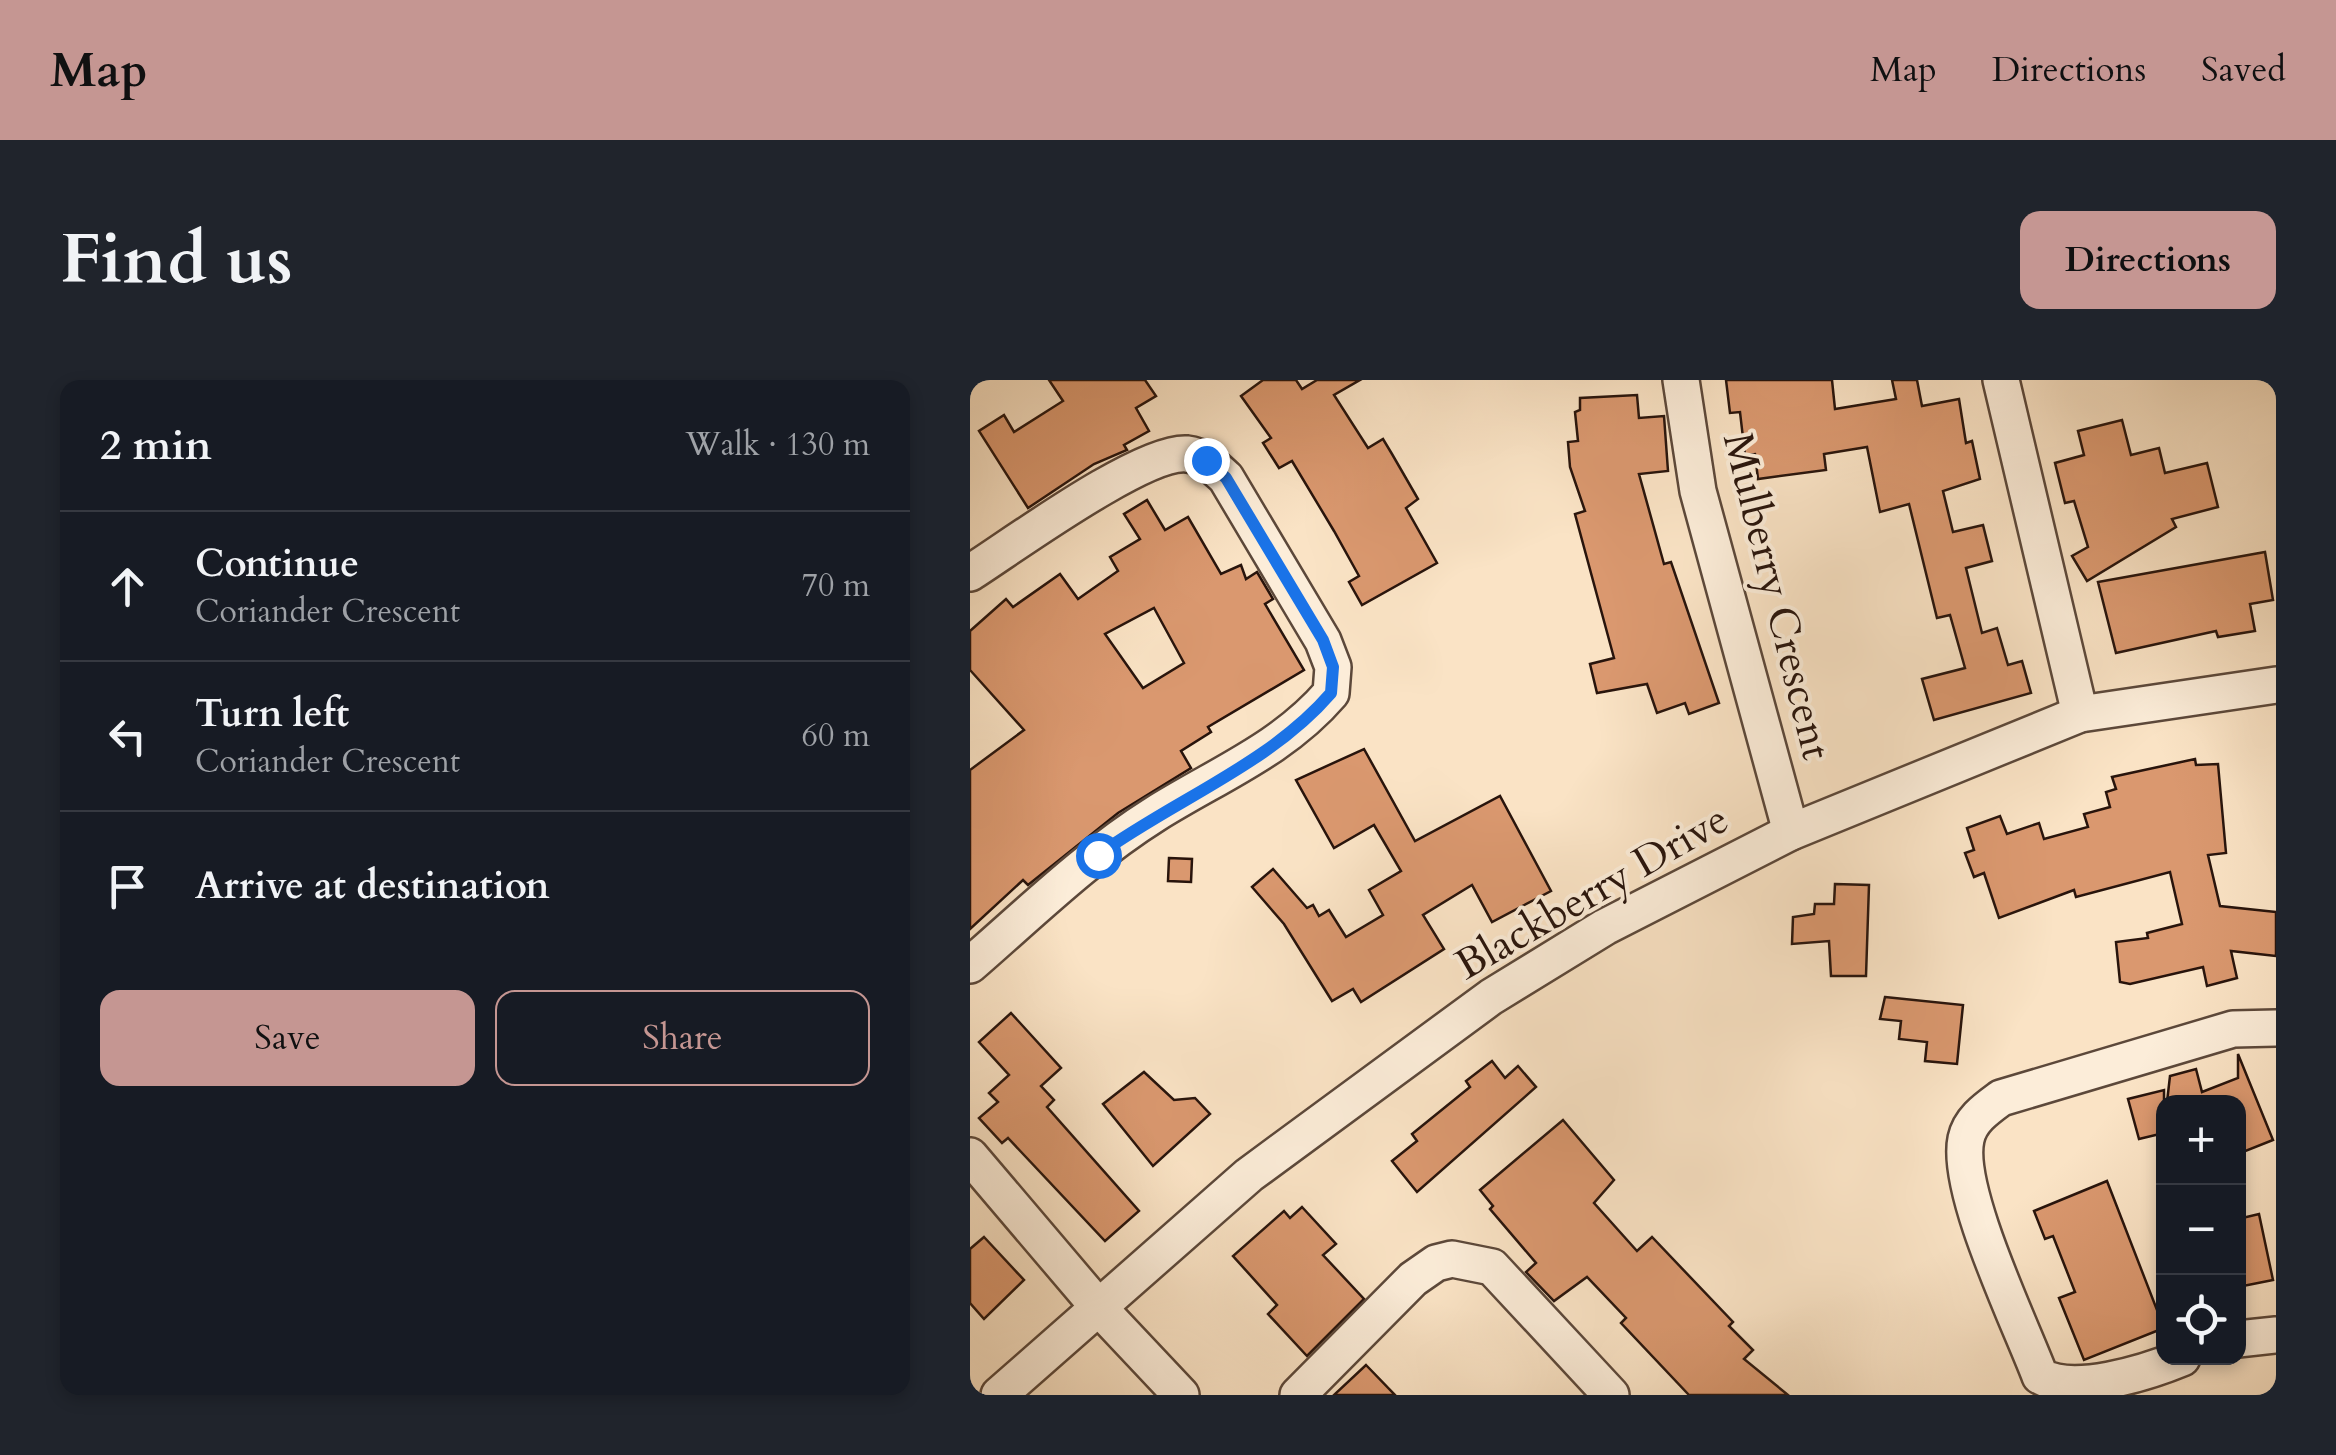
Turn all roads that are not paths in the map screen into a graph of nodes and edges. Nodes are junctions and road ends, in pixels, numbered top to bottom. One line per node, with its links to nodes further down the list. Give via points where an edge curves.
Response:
1 (1681, 380): 6 (street, Mulberry Crescent, via 1698,491)
2 (2001, 380): 5 (street)
3 (970, 574): 7 (street, via 1124,475 1185,454 1206,460 1226,478 1333,667 1331,693 1277,744 1155,814)
4 (2276, 686): 5 (street, Blackberry Drive)
5 (2080, 714): 6 (street, Blackberry Drive)
6 (1791, 832): 10 (street, Blackberry Drive, via 1605,927 1491,997 1250,1175)
7 (970, 964)
8 (2276, 1028): 13 (street, via 2233,1030 2001,1098 1967,1134 1964,1155 1982,1226 2040,1376 2050,1387 2083,1393)
9 (977, 1177): 10 (street)
10 (1100, 1310): 14 (street, Blackberry Drive); 15 (street)
11 (2276, 1335): 12 (street)
12 (2246, 1338)
13 (2162, 1365)
14 (999, 1395)
15 (1181, 1395)
16 (1298, 1395): 17 (street, via 1413,1279 1452,1259 1492,1267)
17 (1611, 1395)

